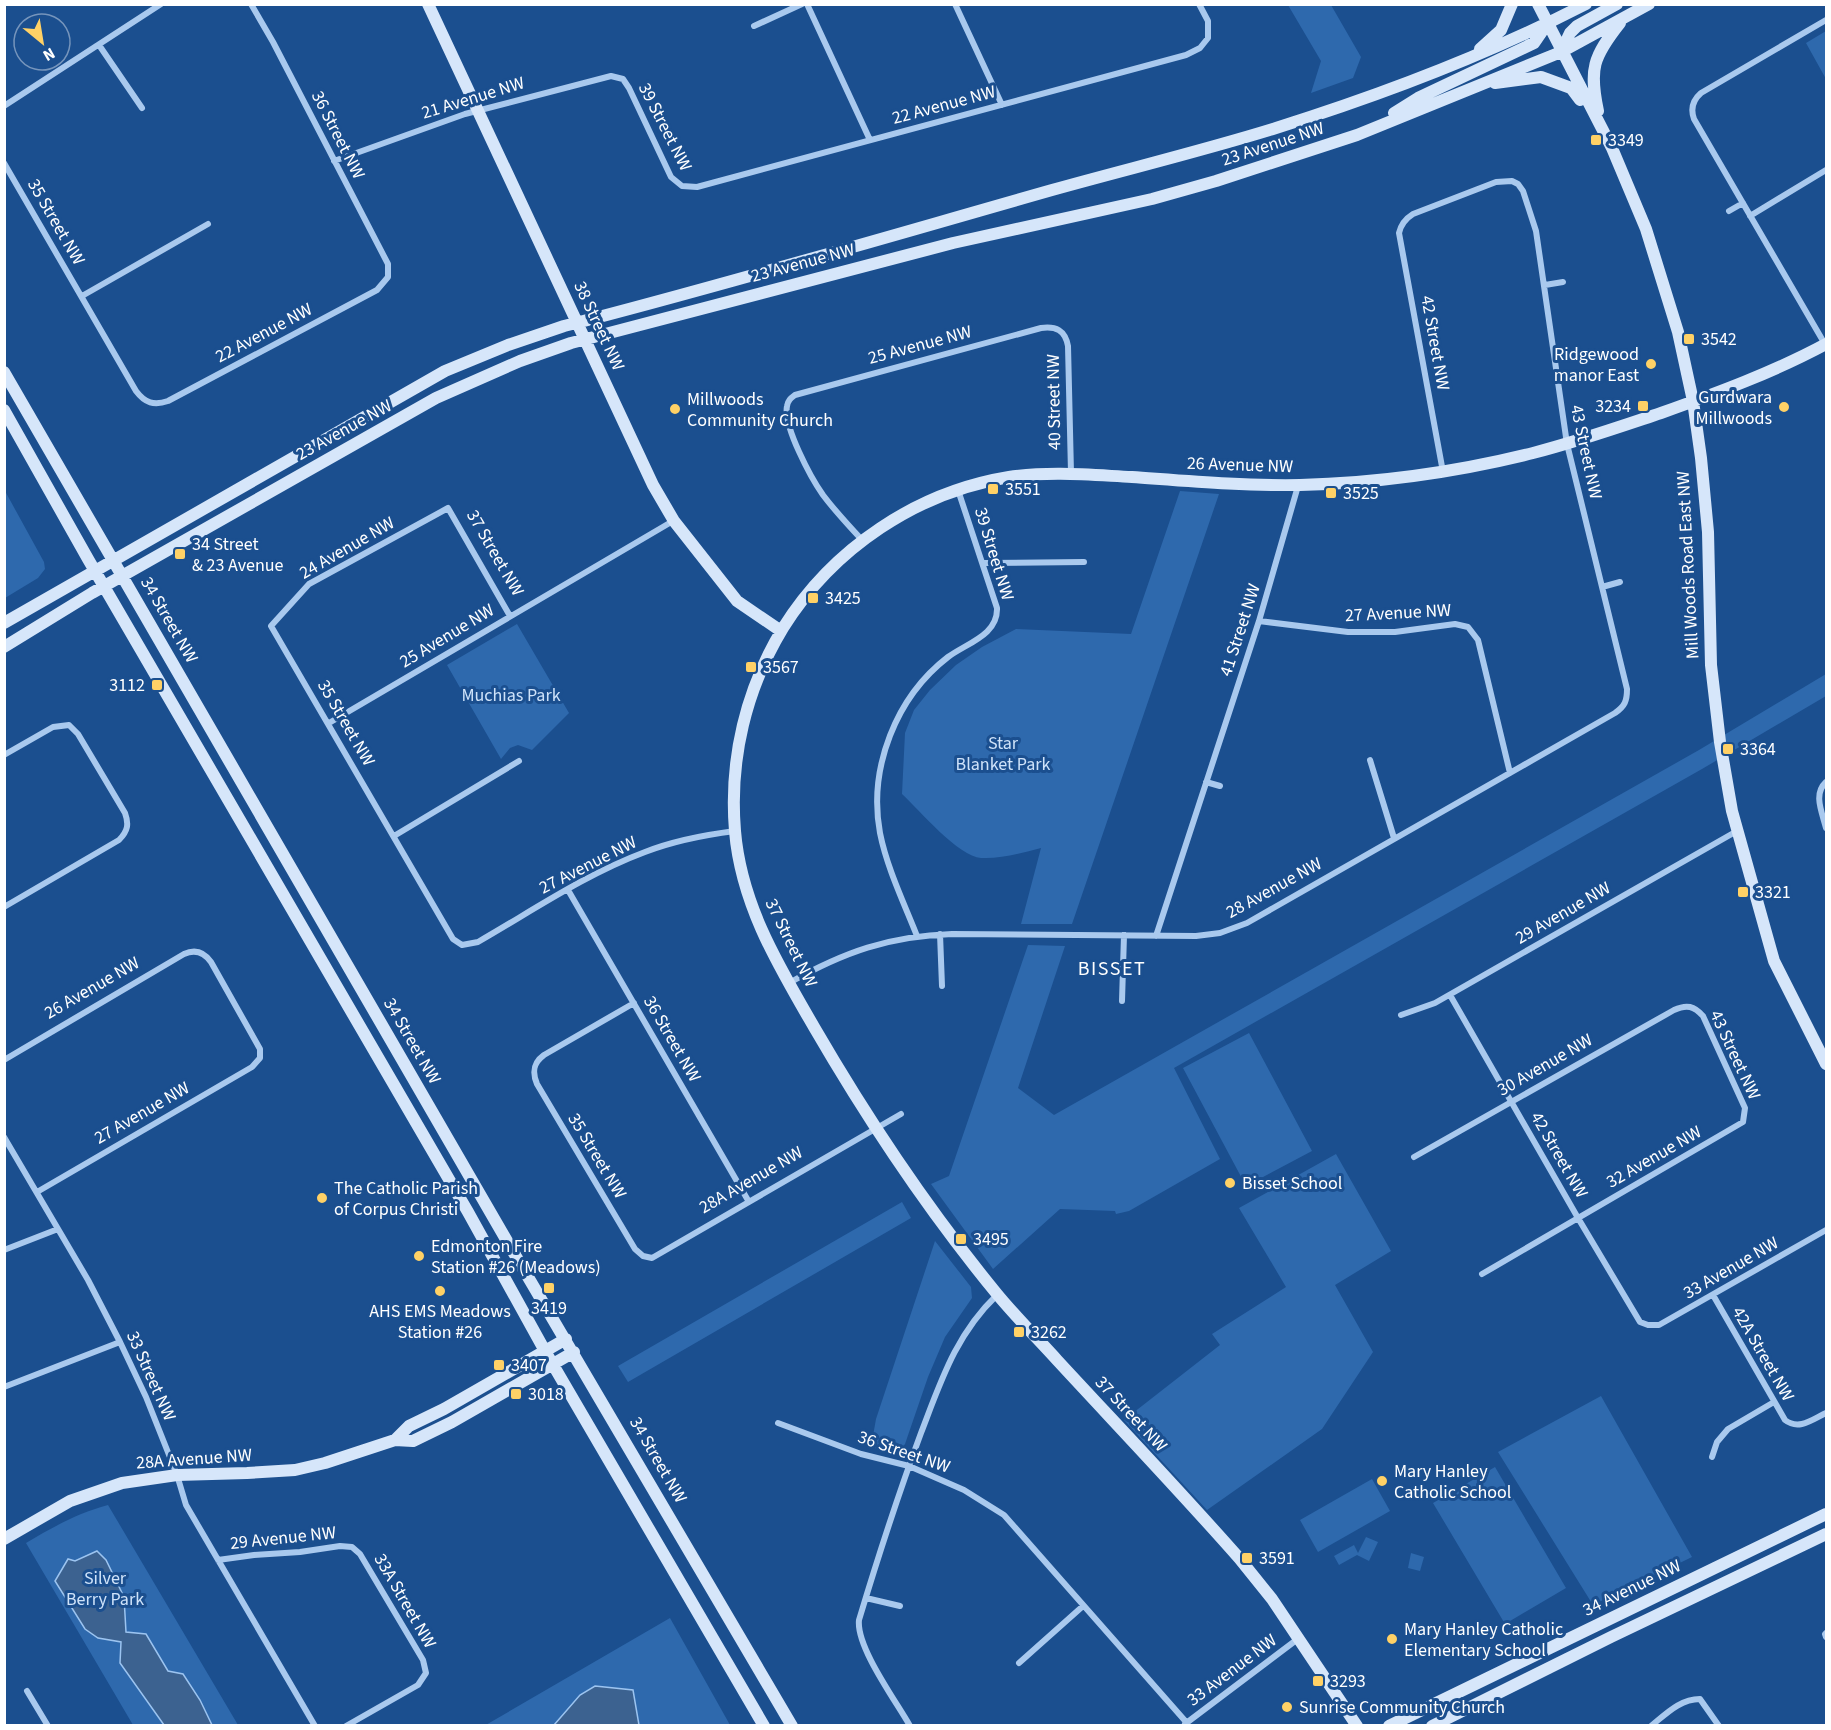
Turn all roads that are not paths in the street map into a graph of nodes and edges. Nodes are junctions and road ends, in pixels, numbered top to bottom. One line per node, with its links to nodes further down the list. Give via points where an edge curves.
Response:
1 (161, 4): 17 (street)
2 (251, 4): 29 (street, 36 Street NW)
3 (428, 4): 25 (main road, 38 Street NW)
4 (802, 4): 16 (street)
5 (807, 4): 28 (street)
6 (955, 4): 22 (street)
7 (1199, 4): 22 (street, 22 Avenue NW, via 1208,21 1208,38 1186,56)
8 (1512, 4): 19 (main road, via 1501,30)
9 (1538, 4): 15 (main road, Mill Woods Road East NW)
10 (1586, 4): 15 (main road, 23 Avenue NW)
11 (1617, 4): 18 (main road, via 1577,26)
12 (1649, 4): 13 (main road, 23 Avenue NW)
13 (1632, 14): 18 (main road, 23 Avenue NW); 26 (main road, via 1621,21 1599,52 1593,70 1593,90)
14 (1827, 20): 33 (street, via 1701,93 1693,104 1694,119)
15 (1547, 24): 18 (main road, Mill Woods Road East NW); 19 (main road, 23 Avenue NW); 27 (main road, via 1534,43 1418,98)
16 (754, 26)
17 (99, 45): 23 (street); 24 (street)
18 (1561, 51): 21 (main road, 23 Avenue NW); 26 (main road, Mill Woods Road East NW)
19 (1473, 56): 42 (main road, 23 Avenue NW, via 1376,94 1172,159)
20 (623, 80): 25 (street, 21 Avenue NW, via 603,77); 32 (street, 39 Street NW, via 667,170)
21 (1473, 86): 26 (main road, via 1541,77 1571,88); 27 (main road, 23 Avenue NW)
22 (1002, 105): 28 (street, 22 Avenue NW)
23 (4, 106)
24 (142, 108)
25 (477, 111): 29 (street, 21 Avenue NW); 42 (main road, 38 Street NW)
26 (1602, 127): 47 (main road, Mill Woods Road East NW, via 1655,255)
27 (1357, 135): 44 (main road, 23 Avenue NW, via 1152,199 953,243)
28 (870, 140): 32 (street, 22 Avenue NW, via 697,186)
29 (334, 161): 38 (street, 36 Street NW, via 388,264)
30 (4, 163): 41 (street, 35 Street NW)
31 (1827, 170): 35 (street)
32 (682, 186)
33 (1743, 203): 34 (street); 35 (street)
34 (1729, 211)
35 (1750, 216): 45 (street)
36 (1404, 221): 40 (street, 43 Street NW, via 1496,182 1512,181 1522,191 1532,217); 51 (street, 42 Street NW, via 1399,233)
37 (208, 224): 41 (street)
38 (387, 281): 48 (street, 22 Avenue NW, via 377,290 168,401)
39 (1563, 282): 40 (street)
40 (1545, 285): 50 (street, 43 Street NW)
41 (82, 296): 48 (street, 35 Street NW, via 136,391)
42 (577, 322): 44 (main road, 38 Street NW); 58 (main road, 23 Avenue NW, via 445,371)
43 (1062, 331): 52 (street, 40 Street NW, via 1068,346); 57 (street, 25 Avenue NW, via 1041,328 802,393 788,402 788,419 808,470 831,505)
44 (586, 339): 56 (main road, 38 Street NW, via 640,460); 62 (main road, 23 Avenue NW, via 520,361 436,398)
45 (1826, 345): 47 (main road, 26 Avenue NW)
46 (4, 372): 58 (main road, 34 Street NW)
47 (1693, 401): 50 (main road, 26 Avenue NW); 84 (main road, Mill Woods Road East NW, via 1707,522 1711,665 1720,742)
48 (152, 404)
49 (4, 410): 61 (main road, 34 Street NW)
50 (1567, 444): 51 (main road, 26 Avenue NW); 65 (street, 43 Street NW)
51 (1443, 472): 53 (main road, 26 Avenue NW)
52 (1071, 473): 53 (main road, 26 Avenue NW); 54 (main road, 26 Avenue NW, via 1004,478)
53 (1299, 485): 67 (street, 41 Street NW)
54 (958, 489): 57 (main road, 26 Avenue NW, via 903,514); 60 (street, 39 Street NW)
55 (448, 508): 66 (street, 37 Street NW); 69 (street, 24 Avenue NW, via 309,584)
56 (674, 520): 66 (street, 25 Avenue NW); 70 (main road, 38 Street NW, via 737,601)
57 (863, 541): 70 (main road, 26 Avenue NW, via 824,574)
58 (114, 561): 61 (main road, 23 Avenue NW); 62 (main road, 34 Street NW)
59 (1084, 562): 60 (street)
60 (983, 563): 91 (street, 39 Street NW, via 997,608 996,621 923,681 895,725 881,766 881,835)
61 (96, 570): 64 (main road, 34 Street NW); 68 (main road, 23 Avenue NW)
62 (123, 576): 64 (main road, 23 Avenue NW); 121 (main road, 34 Street NW)
63 (1620, 582): 65 (street)
64 (105, 586): 71 (main road, 23 Avenue NW); 123 (main road, 34 Street NW)
65 (1602, 587): 72 (street, 43 Street NW, via 1627,689)
66 (510, 616): 74 (street, 25 Avenue NW)
67 (1259, 621): 78 (street, 27 Avenue NW, via 1348,632 1403,631 1455,624 1468,627 1478,640); 79 (street, 41 Street NW)
68 (4, 623)
69 (271, 626): 74 (street, 35 Street NW)
70 (781, 631): 73 (main road, 26 Avenue NW, via 759,674)
71 (4, 647)
72 (1626, 702): 78 (street, 28 Avenue NW, via 1615,713)
73 (743, 719): 83 (main road, 37 Street NW, via 735,770)
74 (329, 723): 85 (street, 35 Street NW)
75 (4, 756): 88 (street, via 53,727 69,725 128,819 127,829 119,840)
76 (1371, 760): 86 (street)
77 (519, 761): 85 (street)
78 (1510, 773): 86 (street, 28 Avenue NW)
79 (1206, 782): 81 (street); 92 (street, 41 Street NW)
80 (1827, 782): 82 (street, via 1820,789)
81 (1220, 786)
82 (1827, 828)
83 (735, 831): 87 (street, 27 Avenue NW, via 645,852); 95 (main road, 37 Street NW, via 756,918)
84 (1737, 831): 97 (street, 29 Avenue NW); 103 (main road, Mill Woods Road East NW, via 1774,961)
85 (394, 836): 93 (street, 35 Street NW, via 450,935)
86 (1394, 838): 92 (street, 28 Avenue NW, via 1238,928 1196,936)
87 (568, 890): 93 (street, 27 Avenue NW, via 478,942); 99 (street, 36 Street NW)
88 (4, 906)
89 (940, 934): 90 (street, 28 Avenue NW); 91 (street, 28 Avenue NW); 96 (street)
90 (1124, 935): 92 (street, 28 Avenue NW); 98 (street)
91 (917, 936): 95 (street, 28 Avenue NW, via 839,956)
92 (1156, 936)
93 (462, 945)
94 (199, 952): 102 (street, 26 Avenue NW, via 184,954); 110 (street, 27 Avenue NW, via 208,957 217,972 258,1044 260,1058 252,1067)
95 (788, 983): 107 (main road, 37 Street NW)
96 (942, 986)
97 (1450, 994): 101 (street, 29 Avenue NW); 104 (street, 42 Street NW)
98 (1122, 1001)
99 (634, 1003): 111 (street, 36 Street NW); 116 (street, 35 Street NW, via 544,1055 533,1072 635,1249)
100 (1693, 1008): 104 (street, 30 Avenue NW, via 1682,1006 1674,1010); 106 (street, 43 Street NW, via 1703,1016 1745,1108)
101 (1401, 1015)
102 (4, 1060)
103 (1827, 1064)
104 (1512, 1102): 109 (street, 30 Avenue NW); 112 (street, 42 Street NW)
105 (902, 1114): 107 (street)
106 (1745, 1119): 112 (street, 32 Avenue NW)
107 (875, 1129): 111 (street, 28A Avenue NW); 118 (main road, 37 Street NW, via 927,1204)
108 (4, 1137): 110 (street, 33 Street NW)
109 (1414, 1156)
110 (37, 1192): 113 (street, 33 Street NW)
111 (749, 1202): 116 (street, 28A Avenue NW, via 652,1258)
112 (1578, 1218): 117 (street, 32 Avenue NW); 120 (street, 42 Street NW, via 1637,1319)
113 (58, 1229): 115 (street); 122 (street, 33 Street NW)
114 (1827, 1230): 119 (street, 33 Avenue NW)
115 (4, 1250)
116 (644, 1256)
117 (1482, 1274)
118 (998, 1294): 132 (street, via 980,1311 955,1350); 142 (main road, 37 Street NW, via 1224,1542)
119 (1713, 1295): 120 (street, 33 Avenue NW, via 1659,1325); 127 (street, 42A Street NW)
120 (1648, 1325)
121 (566, 1339): 123 (main road, 28A Avenue NW); 124 (main road, 34 Street NW)
122 (120, 1342): 126 (street); 133 (street, 33 Street NW)
123 (545, 1351): 125 (main road, 34 Street NW); 130 (main road, 28A Avenue NW, via 409,1426)
124 (574, 1352): 125 (main road, 28A Avenue NW); 150 (main road, 34 Street NW)
125 (553, 1365): 130 (main road, 28A Avenue NW, via 422,1437); 149 (main road, 34 Street NW)
126 (4, 1387)
127 (1774, 1402): 128 (street, 42A Street NW, via 1791,1424 1805,1423); 131 (street, via 1728,1429 1717,1442)
128 (1827, 1413)
129 (778, 1423): 132 (street, 36 Street NW, via 861,1454)
130 (395, 1440): 133 (main road, 28A Avenue NW, via 295,1470)
131 (1713, 1457)
132 (909, 1466): 139 (street); 141 (street, 36 Street NW, via 964,1490 1004,1515)
133 (177, 1475): 136 (main road, 28A Avenue NW, via 122,1483 90,1493); 138 (street, 33 Street NW, via 186,1505)
134 (1827, 1514): 153 (main road, 34 Avenue NW)
135 (1827, 1534): 154 (main road, 34 Avenue NW)
136 (4, 1539)
137 (352, 1547): 138 (street, 29 Avenue NW); 148 (street, 33A Street NW, via 363,1557 423,1660 426,1673 418,1685)
138 (218, 1560): 147 (street, 33 Street NW)
139 (866, 1598): 140 (street); 151 (street, via 858,1631)
140 (900, 1606)
141 (1083, 1606): 143 (street); 145 (street, 36 Street NW)
142 (1299, 1638): 145 (street, 33 Avenue NW); 152 (main road, 37 Street NW)
143 (1019, 1663)
144 (27, 1691): 146 (street)
145 (1185, 1724)
146 (48, 1725)
147 (315, 1725)
148 (346, 1725)
149 (764, 1725)
150 (792, 1725)
151 (910, 1725)
152 (1357, 1725)
153 (1389, 1725)
154 (1432, 1725)
155 (1651, 1725): 156 (street, via 1690,1699 1700,1699)
156 (1719, 1725)

